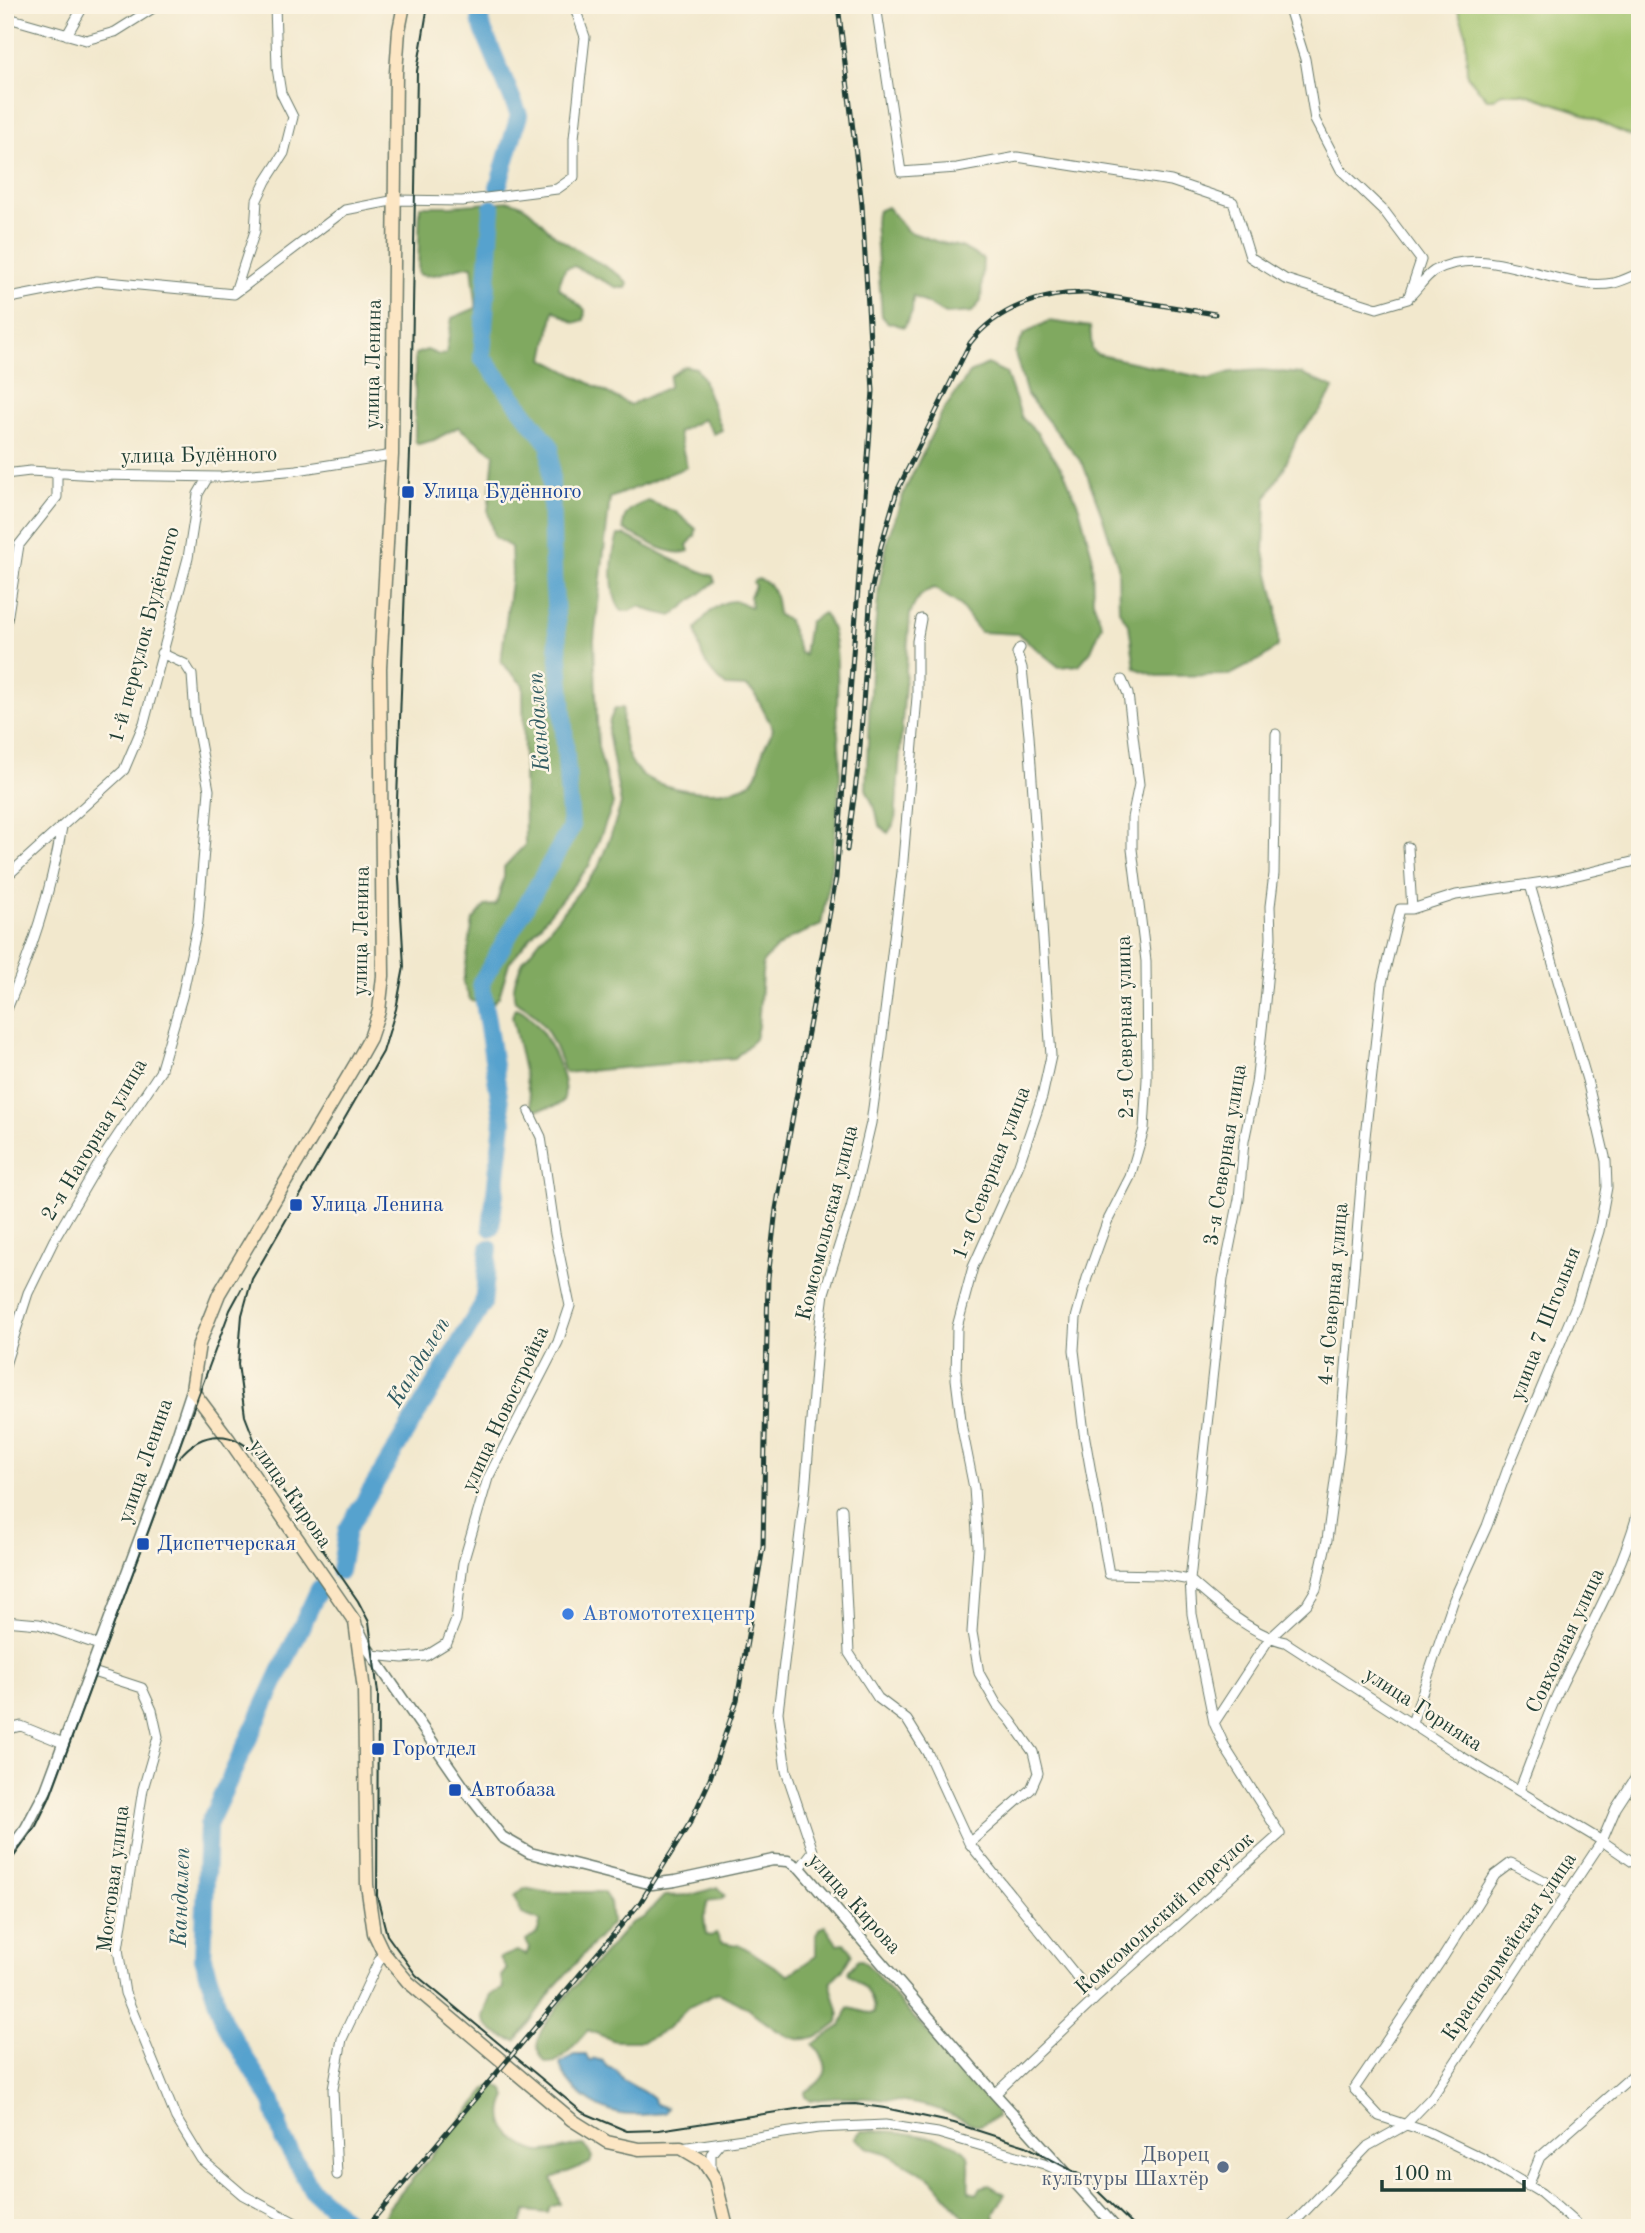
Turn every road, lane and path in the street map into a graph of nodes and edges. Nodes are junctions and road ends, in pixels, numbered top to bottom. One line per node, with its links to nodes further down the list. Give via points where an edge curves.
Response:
1 (84, 5): 9 (street)
2 (158, 5): 9 (street, via 115,32 86,40)
3 (275, 5): 12 (street, via 276,68 293,117 284,153 257,200 255,231)
4 (404, 5): 10 (main road, улица Ленина, via 396,73)
5 (578, 5): 10 (street, via 585,37 574,177 557,189 462,201)
6 (876, 5): 14 (street, via 901,172 957,169 1017,157 1171,181 1233,202 1250,257 1285,279 1377,308)
7 (1288, 5): 14 (street, via 1305,59 1315,120 1341,170 1385,212 1421,260)
8 (5, 17): 9 (street)
9 (67, 35)
10 (396, 200): 12 (street, via 345,210); 15 (main road, улица Ленина)
11 (1640, 273): 14 (street, via 1614,283 1581,282 1468,261 1433,272)
12 (234, 294): 13 (street, via 97,281)
13 (5, 299)
14 (1408, 299)
15 (392, 455): 18 (street, улица Будённого, via 297,470); 34 (main road, улица Ленина, via 380,668 384,932 379,1011 356,1063 219,1294 199,1344)
16 (57, 472): 17 (street, улица Будённого); 18 (street, улица Будённого); 20 (street, via 57,497 19,545)
17 (5, 474)
18 (208, 477): 22 (street, 1-й переулок Будённого, via 198,494 188,558)
19 (921, 619): 54 (street, Комсомольская улица, via 902,872 876,1086 850,1208 824,1293 778,1712 786,1771 813,1852)
20 (5, 633)
21 (1020, 648): 51 (street, 1-я Северная улица, via 1051,1056 1018,1167 973,1267 957,1327 956,1379 974,1488 978,1546 972,1632 979,1673 1032,1752 1038,1773 1031,1788)
22 (161, 653): 25 (street, 1-й переулок Будённого, via 144,723 124,771); 33 (street, 2-я Нагорная улица, via 185,664 192,675 209,790 198,922 183,997 160,1072 54,1240 28,1293)
23 (1122, 680): 37 (street, 2-я Северная улица, via 1128,694 1139,784 1132,849 1146,961 1144,1129 1130,1177 1107,1222 1087,1278 1076,1318 1074,1350 1109,1574)
24 (1276, 734): 37 (street, 3-я Северная улица, via 1266,989 1239,1199 1223,1279)
25 (62, 827): 28 (street, 1-й переулок Будённого); 31 (street, via 45,909)
26 (1408, 847): 30 (street)
27 (1640, 860): 29 (street)
28 (5, 878)
29 (1530, 885): 30 (street, via 1456,895); 45 (street, улица 7 Штольня, via 1587,1080 1606,1161 1607,1187 1577,1303 1454,1599)
30 (1412, 909): 40 (street, 4-я Северная улица, via 1400,909 1382,983 1327,1539 1316,1589 1307,1604)
31 (5, 1014)
32 (529, 1112): 42 (street, улица Новостройка, via 541,1137 570,1306 558,1342 488,1478 463,1563 456,1620 447,1643 426,1656)
33 (5, 1365)
34 (192, 1390): 39 (main road, улица Кирова); 41 (street, улица Ленина)
35 (1640, 1504): 49 (street, Совхозная улица, via 1622,1563 1561,1686)
36 (842, 1509): 51 (street, via 849,1653 878,1698 908,1720)
37 (1190, 1580): 40 (street, улица Горняка); 44 (street, Комсомольский переулок, via 1192,1614)
38 (5, 1621): 41 (street, via 39,1624)
39 (355, 1622): 42 (street, улица Кирова); 56 (main road, улица Кирова, via 365,1689 367,1885 374,1933)
40 (1269, 1639): 44 (street, 4-я Северная улица); 45 (street, улица Горняка, via 1285,1642)
41 (99, 1646): 43 (street, улица Ленина)
42 (372, 1655): 54 (street, улица Кирова, via 502,1837 530,1853 652,1884 773,1860)
43 (90, 1671): 47 (street, улица Ленина); 67 (street, Мостовая улица, via 142,1688 158,1737 143,1789 118,1949 125,1993 176,2118 201,2159 243,2195)
44 (1214, 1723): 57 (street, Комсомольский переулок, via 1280,1834)
45 (1412, 1723): 49 (street, улица Горняка)
46 (5, 1730): 47 (street, via 21,1726)
47 (63, 1743): 52 (street, улица Ленина, via 37,1810)
48 (1638, 1778): 50 (street, Красноармейская улица, via 1616,1808)
49 (1519, 1791): 50 (street, улица Горняка)
50 (1602, 1841): 53 (street, улица Горняка); 55 (street, Красноармейская улица)
51 (969, 1843): 57 (street)
52 (5, 1857)
53 (1640, 1867)
54 (800, 1868): 59 (street, улица Кирова)
55 (1567, 1893): 60 (street, Красноармейская улица, via 1432,2097); 60 (street, via 1511,1863 1495,1875 1354,2089 1379,2116)
56 (383, 1952): 62 (main road, улица Кирова, via 408,1982 572,2120 607,2142); 65 (street, via 342,2039 333,2089)
57 (1096, 1999): 59 (street, Комсомольский переулок)
58 (1640, 2069): 66 (street, via 1540,2157)
59 (995, 2094): 64 (street, улица Кирова)
60 (1404, 2126): 66 (street, via 1428,2132); 70 (street, Красноармейская улица, via 1368,2146)
61 (720, 2143): 62 (street, улица Кирова); 63 (street, via 711,2154); 64 (street, улица Кирова, via 818,2128 885,2125 938,2133)
62 (681, 2148): 63 (main road)
63 (711, 2170): 68 (main road)
64 (1064, 2173): 69 (street, улица Кирова)
65 (337, 2175)
66 (1528, 2186): 71 (street)
67 (305, 2228)
68 (727, 2228)
69 (1116, 2228)
70 (1289, 2228)
71 (1581, 2228)

